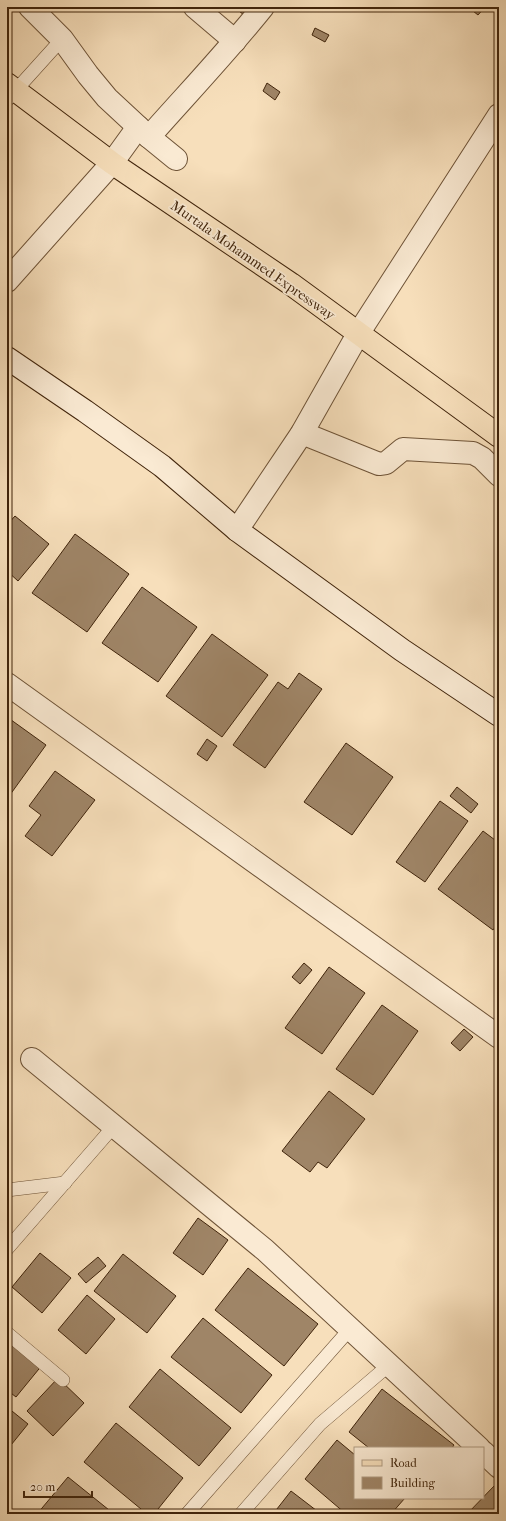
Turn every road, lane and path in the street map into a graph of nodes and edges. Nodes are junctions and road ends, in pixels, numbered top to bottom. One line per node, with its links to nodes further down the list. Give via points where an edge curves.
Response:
1 (30, 7): 4 (street)
2 (195, 7): 5 (street)
3 (263, 7): 5 (street)
4 (62, 39): 6 (lane); 8 (street, via 107,98)
5 (236, 40): 8 (street)
6 (10, 92): 10 (main road, Murtala Mohammed Expressway)
7 (499, 115): 12 (street)
8 (143, 132): 9 (street); 10 (street)
9 (176, 159)
10 (112, 163): 11 (street); 12 (main road, Murtala Mohammed Expressway, via 291,284)
11 (7, 281)
12 (358, 334): 14 (street); 15 (main road, Murtala Mohammed Expressway)
13 (7, 358): 17 (street, via 162,466)
14 (302, 433): 16 (street, via 379,464 386,463 404,449 473,453); 17 (street)
15 (499, 436)
16 (497, 469)
17 (237, 530): 19 (street, via 402,650)
18 (7, 684): 20 (street)
19 (499, 715)
20 (499, 1037)
21 (32, 1059): 22 (street)
22 (114, 1126): 23 (lane); 26 (street, via 265,1250)
23 (65, 1183): 24 (lane); 25 (lane)
24 (7, 1190)
25 (7, 1249)
26 (350, 1329): 28 (street); 33 (lane)
27 (7, 1333): 29 (lane)
28 (390, 1365): 30 (street); 34 (lane, via 320,1424)
29 (63, 1380)
30 (478, 1447)
31 (484, 1453): 32 (street)
32 (499, 1467)
33 (187, 1514)
34 (241, 1514)

